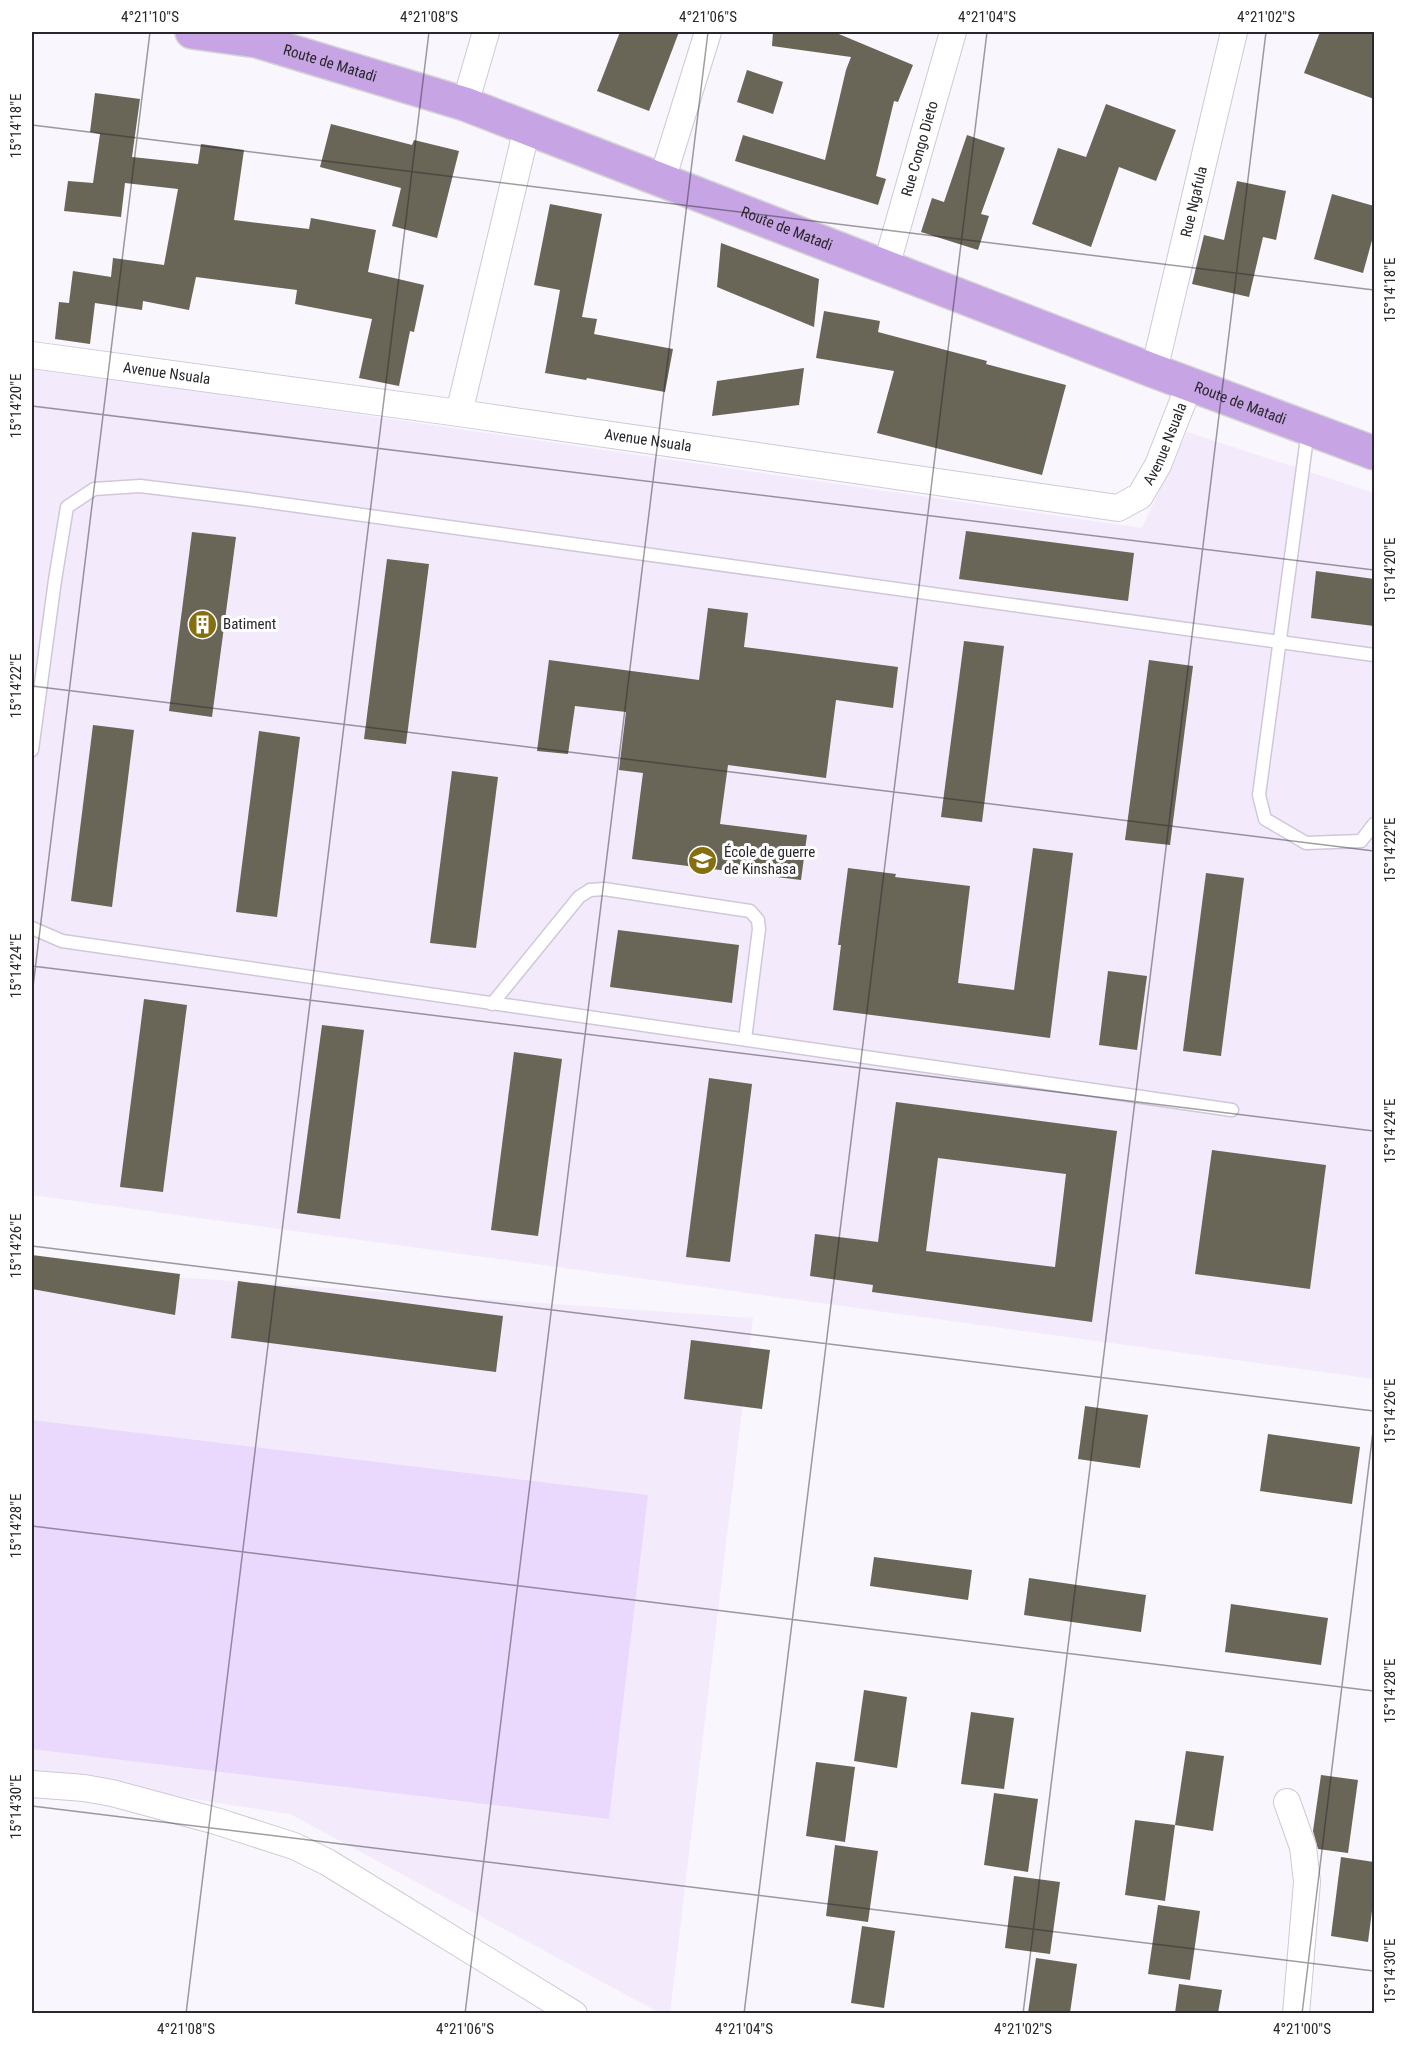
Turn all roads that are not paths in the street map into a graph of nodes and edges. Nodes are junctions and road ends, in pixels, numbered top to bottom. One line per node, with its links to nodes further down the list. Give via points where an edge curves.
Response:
1 (192, 32): 6 (main road, Route de Matadi)
2 (486, 32): 7 (street)
3 (708, 32): 9 (street)
4 (953, 32): 10 (street, Rue Congo Dieto)
5 (1234, 32): 12 (street, Rue Ngafula)
6 (259, 36): 7 (main road, Route de Matadi)
7 (465, 104): 8 (main road, Route de Matadi)
8 (527, 128): 9 (main road, Route de Matadi); 14 (street)
9 (662, 180): 10 (main road, Route de Matadi)
10 (886, 267): 12 (main road, Route de Matadi)
11 (32, 355): 14 (street, Avenue Nsuala)
12 (1154, 371): 13 (main road, Route de Matadi)
13 (1190, 383): 14 (street, Avenue Nsuala, via 1158,465 1140,496 1118,508); 15 (main road, Route de Matadi)
14 (459, 413)
15 (1308, 429): 16 (main road, Route de Matadi); 17 (lane)
16 (1374, 453)
17 (1280, 642): 18 (lane); 19 (lane, via 247,499 140,486 94,489 67,507); 20 (lane, via 1259,795 1265,819 1306,843 1361,841)
18 (1374, 655)
19 (32, 750)
20 (1374, 824)
21 (32, 928): 22 (lane, via 62,941)
22 (492, 1004): 23 (lane); 23 (lane, via 579,897 590,890 604,890 750,911 758,920 759,929)
23 (745, 1040): 24 (lane)
24 (1232, 1110)
25 (32, 1784): 27 (street, via 112,1793 294,1846 327,1862)
26 (1287, 1802): 28 (street, via 1304,1847 1307,1882)
27 (574, 2013)
28 (1296, 2013)

